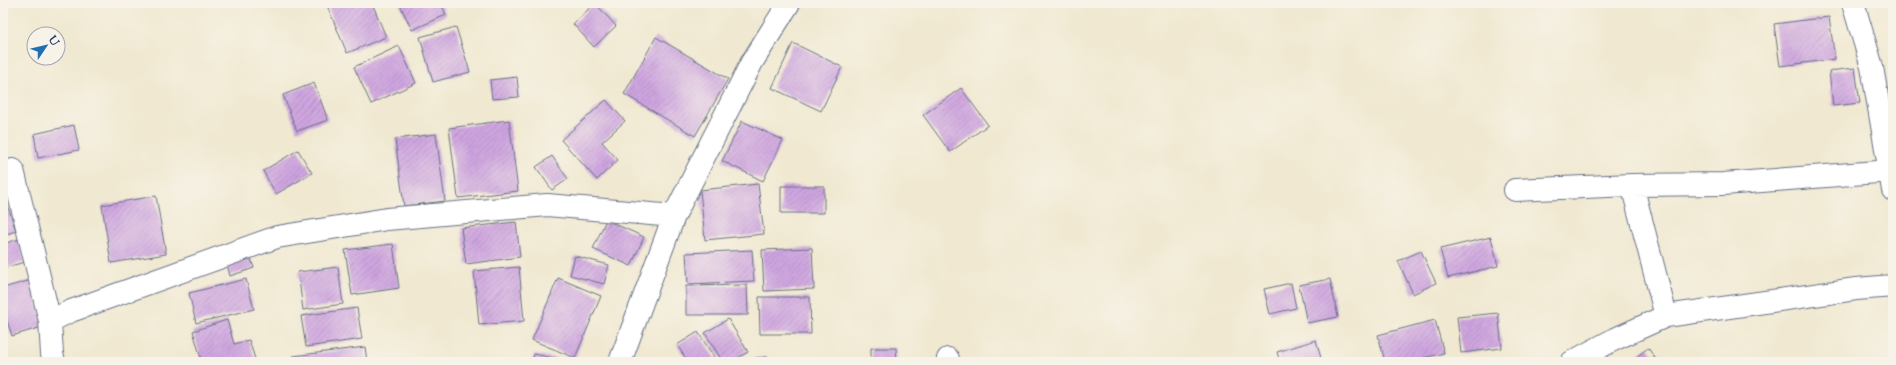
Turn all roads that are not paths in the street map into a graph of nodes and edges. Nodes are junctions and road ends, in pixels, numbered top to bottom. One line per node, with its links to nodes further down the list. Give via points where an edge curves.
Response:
1 (789, 3): 7 (street, via 752,62)
2 (1853, 3): 4 (street, via 1872,67)
3 (13, 170): 10 (street)
4 (1892, 180): 5 (street)
5 (1632, 185): 6 (street); 9 (street)
6 (1515, 190)
7 (674, 216): 10 (street, via 547,205 409,217 277,237 71,311); 12 (street)
8 (1893, 286): 9 (street)
9 (1666, 316): 13 (street)
10 (50, 321): 11 (street)
11 (54, 362)
12 (620, 362)
13 (1572, 362)

